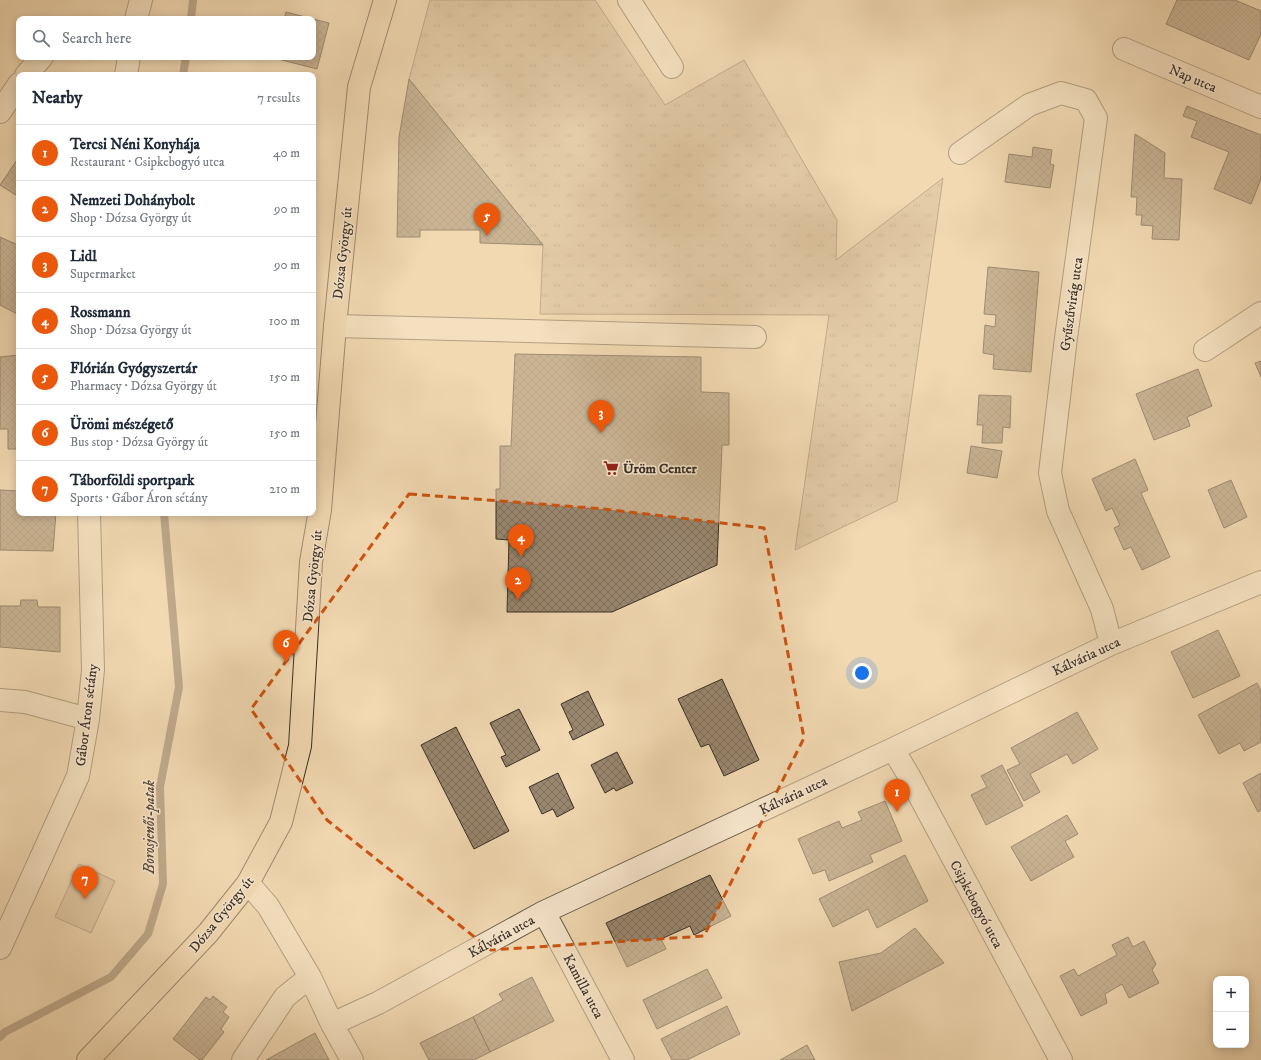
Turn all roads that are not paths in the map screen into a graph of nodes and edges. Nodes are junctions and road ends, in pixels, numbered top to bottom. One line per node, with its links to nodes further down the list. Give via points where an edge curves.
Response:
1 (141, 0): 4 (street)
2 (385, 0): 16 (main road, Dózsa György út, via 359,87)
3 (629, 0): 8 (street)
4 (137, 16)
5 (1124, 49): 12 (street, Nap utca)
6 (39, 60): 9 (street)
7 (128, 60): 10 (street)
8 (672, 67)
9 (29, 72)
10 (126, 72)
11 (16, 88): 13 (street)
12 (1261, 107)
13 (0, 112)
14 (960, 153): 21 (street, Gyűszűvirág utca, via 1029,105 1062,93 1086,100 1096,118 1050,473 1058,511 1102,610)
15 (1261, 313): 18 (street)
16 (335, 326): 17 (street); 25 (main road, Dózsa György út, via 320,510 311,562 300,746 281,822)
17 (755, 337)
18 (1205, 350)
19 (89, 516): 23 (street, Gábor Áron sétány, via 93,670)
20 (1259, 588): 21 (street, Kálvária utca)
21 (1111, 644): 24 (street, Kálvária utca)
22 (0, 700): 23 (street, via 25,702)
23 (88, 719): 27 (street, Gábor Áron sétány, via 78,776)
24 (893, 749): 26 (street, Kálvária utca); 34 (street, Csipkebogyó utca)
25 (248, 883): 28 (street, via 268,906); 30 (main road, Dózsa György út, via 208,933)
26 (544, 912): 29 (street, Kálvária utca, via 378,1003); 33 (street, Kamilla utca)
27 (0, 948)
28 (310, 977): 29 (street); 31 (street, via 285,998)
29 (332, 1024): 32 (street)
30 (88, 1060)
31 (243, 1060)
32 (352, 1060)
33 (623, 1060)
34 (1060, 1060)

